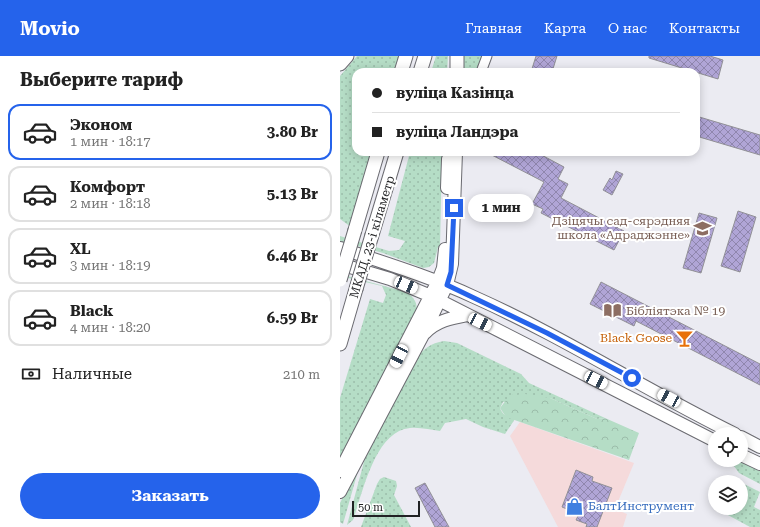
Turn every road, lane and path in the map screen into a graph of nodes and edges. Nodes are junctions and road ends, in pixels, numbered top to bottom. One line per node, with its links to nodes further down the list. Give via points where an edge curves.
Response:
1 (347, 56): 6 (highway)
2 (406, 56): 7 (highway)
3 (425, 56): 8 (highway)
4 (457, 56): 9 (highway)
5 (487, 56): 10 (street)
6 (340, 64)
7 (402, 68)
8 (421, 68)
9 (457, 68)
10 (482, 68)
11 (377, 156): 17 (highway, МКАД, 23-і кіламетр, bridge)
12 (396, 156): 22 (highway, МКАД, 23-і кіламетр, bridge)
13 (449, 156): 18 (main road)
14 (456, 156): 18 (main road, via 452,264)
15 (340, 248): 18 (main road)
16 (340, 264): 19 (main road, via 390,279)
17 (340, 280)
18 (443, 283): 19 (main road); 23 (main road, via 566,343)
19 (435, 298): 20 (main road); 21 (main road); 29 (main road)
20 (467, 315): 21 (main road, via 445,319 429,328); 24 (main road)
21 (423, 335): 30 (main road)
22 (340, 344)
23 (722, 427)
24 (708, 437)
25 (748, 441): 26 (main road)
26 (760, 447)
27 (748, 458): 28 (main road)
28 (760, 464)
29 (340, 470)
30 (340, 492)

